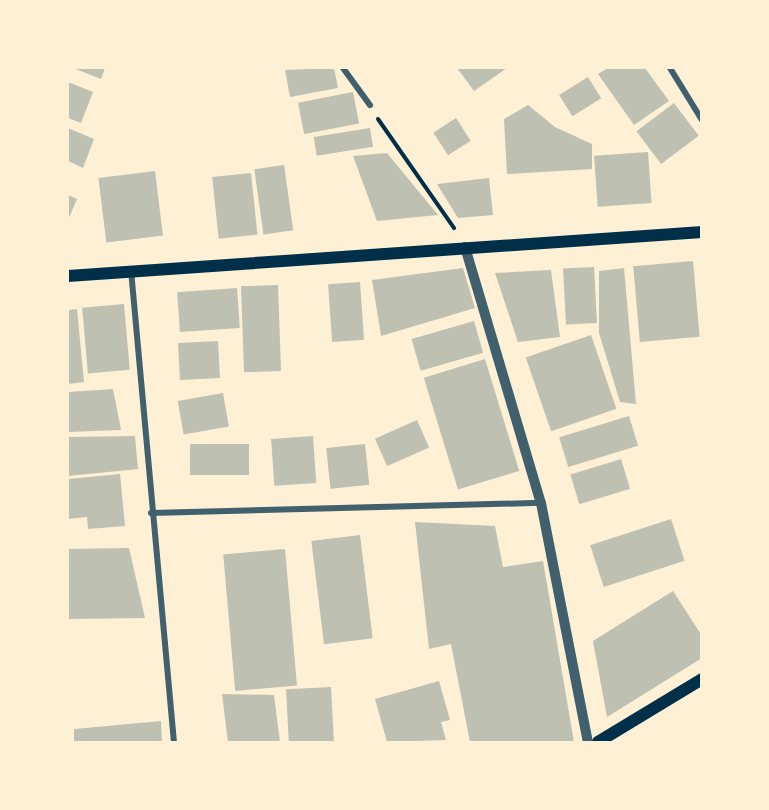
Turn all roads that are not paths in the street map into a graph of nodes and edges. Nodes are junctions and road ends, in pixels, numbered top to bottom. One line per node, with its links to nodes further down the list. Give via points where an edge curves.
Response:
1 (343, 68): 3 (street)
2 (670, 68): 4 (street)
3 (370, 105)
4 (702, 120)
5 (702, 232): 6 (main road)
6 (465, 247): 7 (main road); 9 (street)
7 (131, 269): 8 (main road); 10 (street)
8 (68, 276)
9 (541, 503): 10 (street); 13 (street)
10 (151, 513): 12 (street)
11 (702, 679): 14 (main road)
12 (174, 742)
13 (588, 742)
14 (598, 742)

